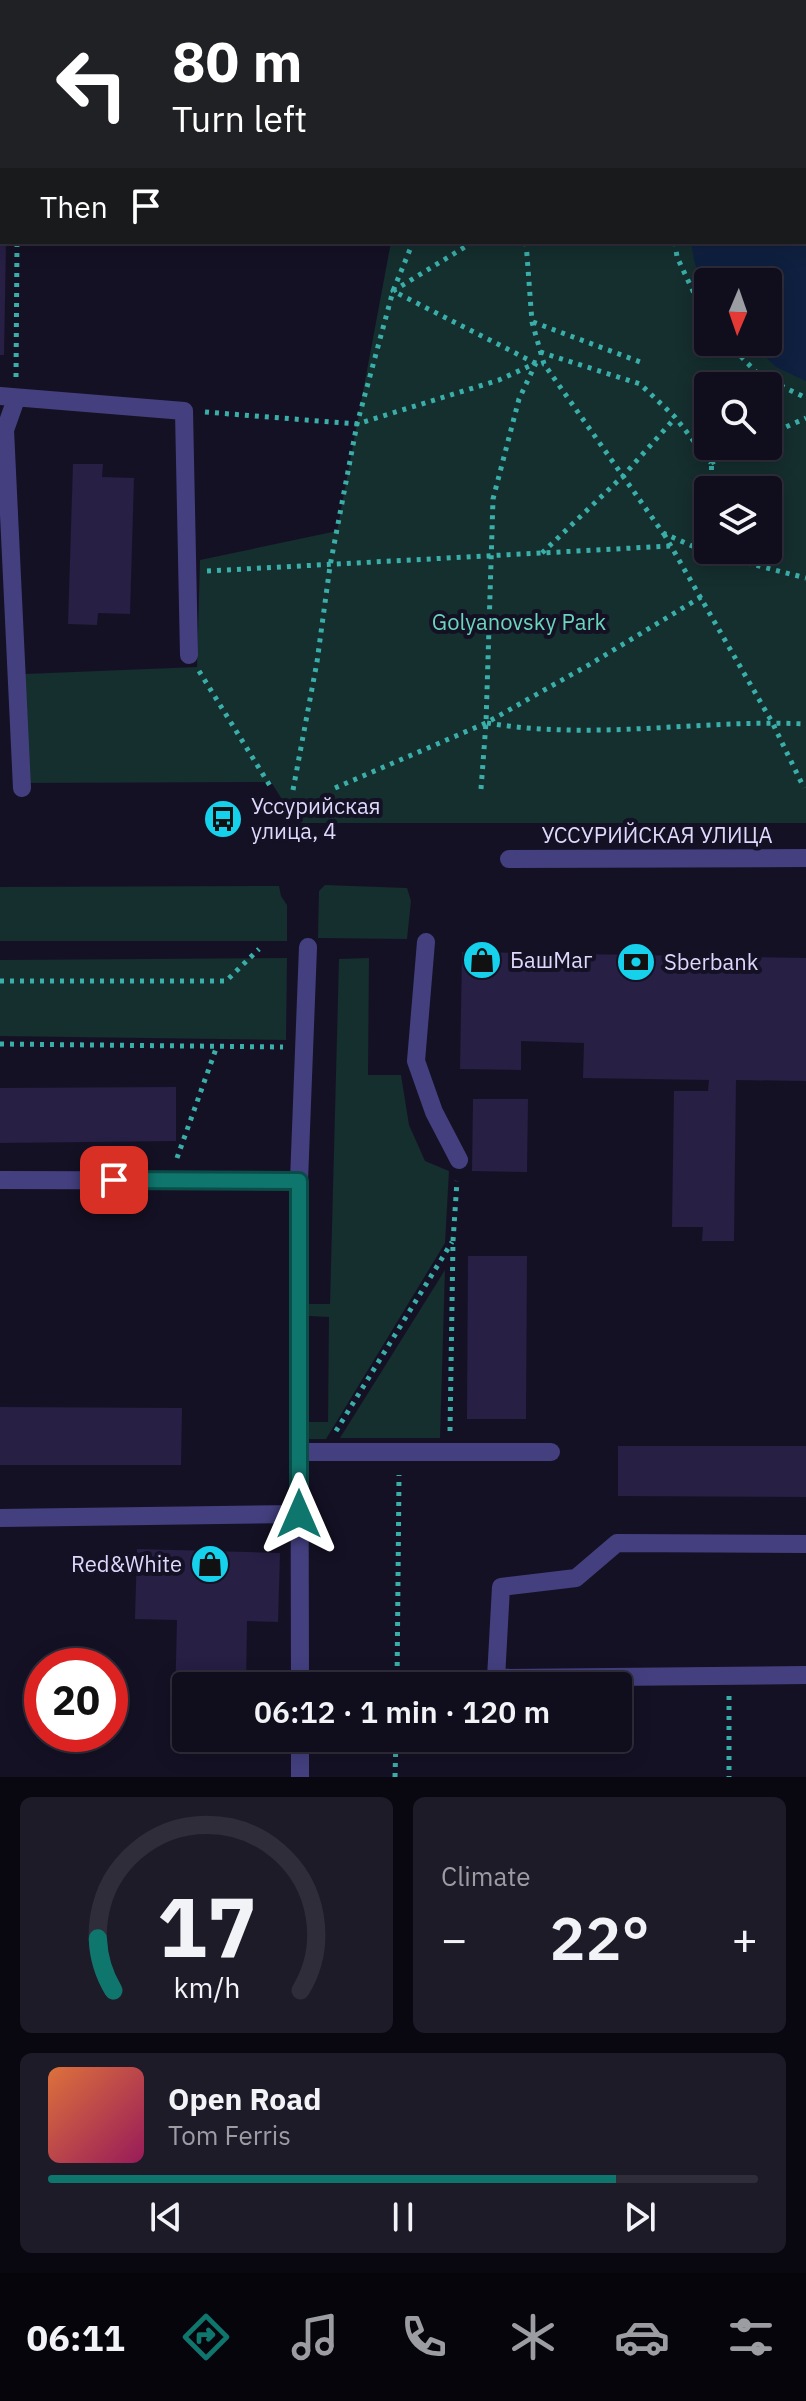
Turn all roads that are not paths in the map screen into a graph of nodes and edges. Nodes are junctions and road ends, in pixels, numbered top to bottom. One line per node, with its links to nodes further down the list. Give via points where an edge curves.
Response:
1 (8, 398): 2 (lane, via 184,411); 3 (lane, via 5,430)
2 (189, 655)
3 (22, 788)
4 (806, 858): 5 (lane, УССУРИЙСКАЯ УЛИЦА)
5 (509, 859)
6 (426, 942): 8 (lane, via 416,1061)
7 (308, 947): 10 (lane)
8 (459, 1160)
9 (0, 1180): 10 (lane)
10 (299, 1181): 11 (lane)
11 (298, 1452): 12 (lane); 13 (lane)
12 (551, 1452)
13 (299, 1514): 14 (lane); 16 (lane)
14 (0, 1518)
15 (806, 1544): 17 (lane, via 617,1543 576,1578 501,1587 496,1678)
16 (300, 1672)
17 (806, 1675)
18 (300, 1752): 19 (lane)
19 (300, 1777)

